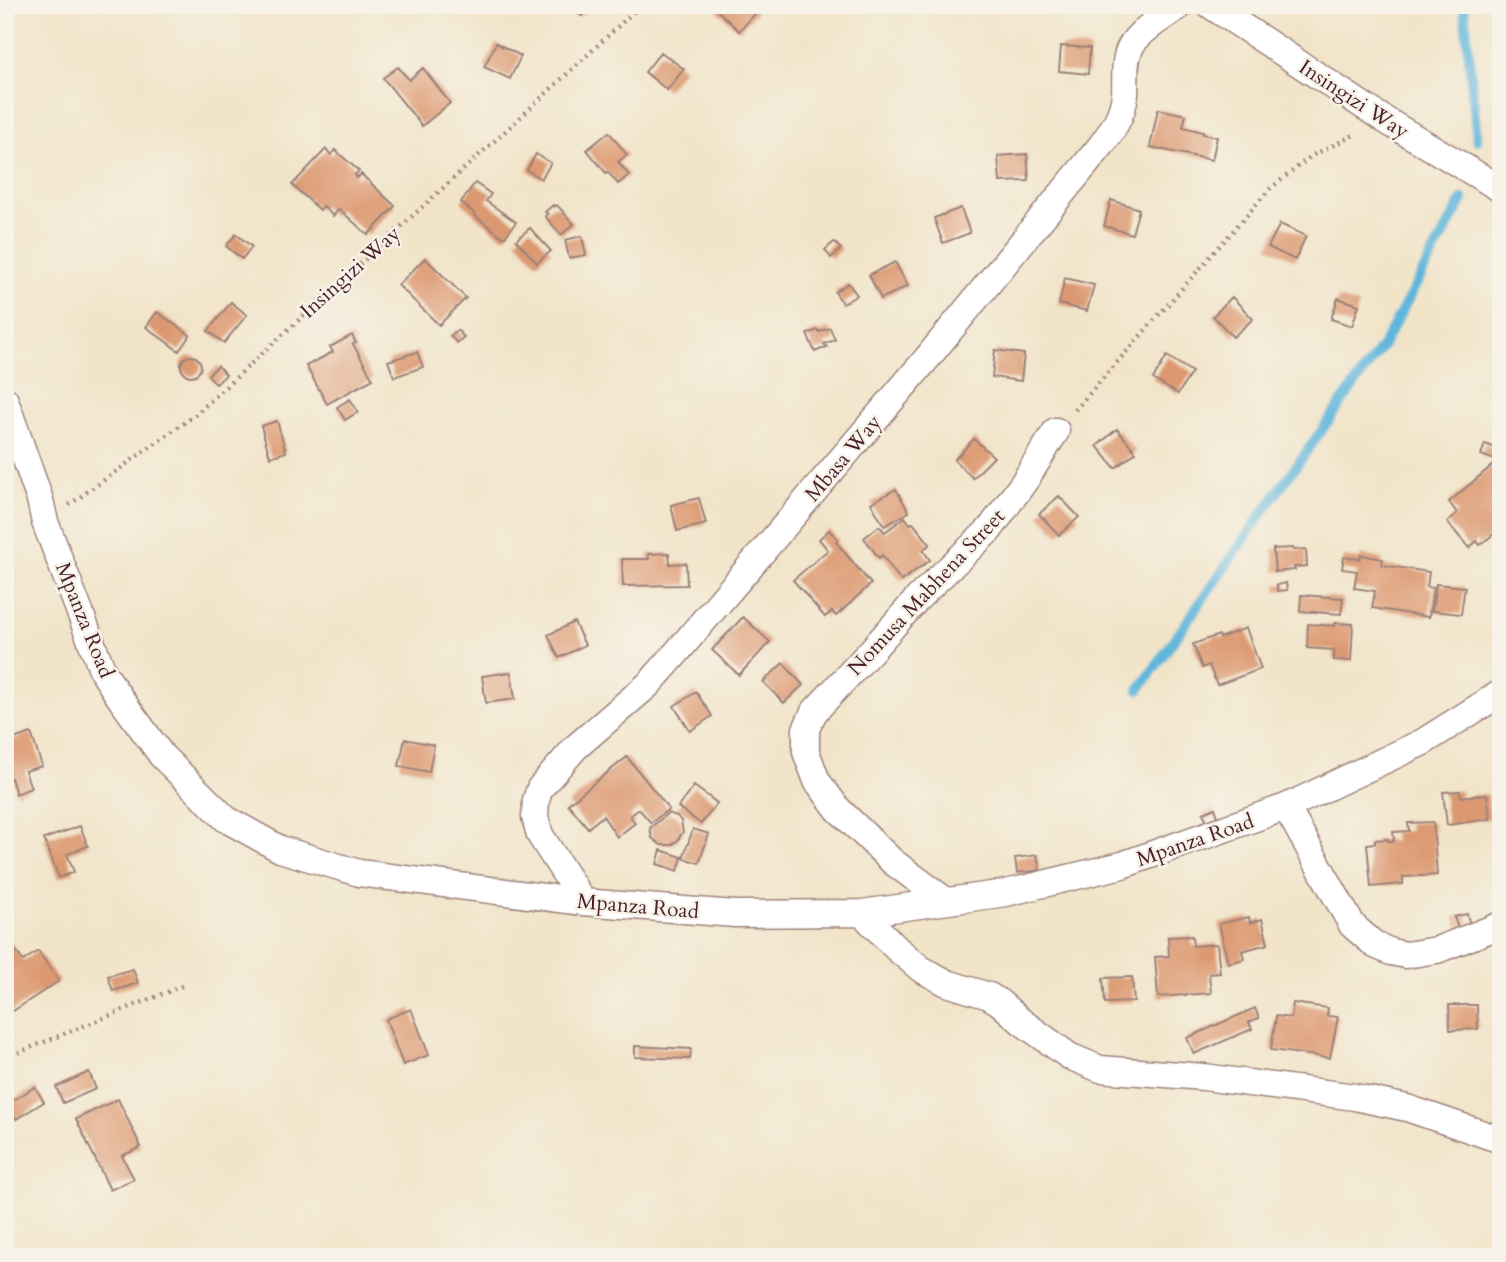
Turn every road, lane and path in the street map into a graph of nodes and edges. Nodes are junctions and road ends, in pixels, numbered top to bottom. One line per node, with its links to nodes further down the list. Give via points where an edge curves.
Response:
1 (640, 5): 8 (path, Insingizi Way, via 195,415)
2 (1181, 5): 12 (street, Mbasa Way, via 1131,45 1125,97 1116,125 1021,244 649,684 576,747 540,788 535,817 540,835)
3 (1210, 5): 4 (street, Insingizi Way)
4 (1385, 120): 5 (street, Insingizi Way); 7 (path, via 1311,156 1270,189)
5 (1501, 189)
6 (5, 400): 8 (street, Mpanza Road)
7 (1056, 432): 11 (street, Nomusa Mabhena Street, via 989,529 919,597 814,712 806,729 806,752 817,781 838,809 892,862)
8 (45, 522): 12 (street, Mpanza Road, via 103,672 162,756 226,819 280,849 359,873)
9 (1501, 694): 10 (street, Mpanza Road, via 1423,742)
10 (1286, 807): 11 (street, Mpanza Road, via 1122,865 1006,893); 14 (street, via 1352,925 1375,945 1406,955 1437,950)
11 (946, 901): 13 (street, Mpanza Road)
12 (583, 902): 13 (street, Mpanza Road, via 735,914)
13 (862, 913): 17 (street, via 921,969 989,996 1069,1056 1100,1069 1355,1097 1408,1108)
14 (1501, 925)
15 (182, 986): 16 (path)
16 (5, 1058)
17 (1501, 1140)

